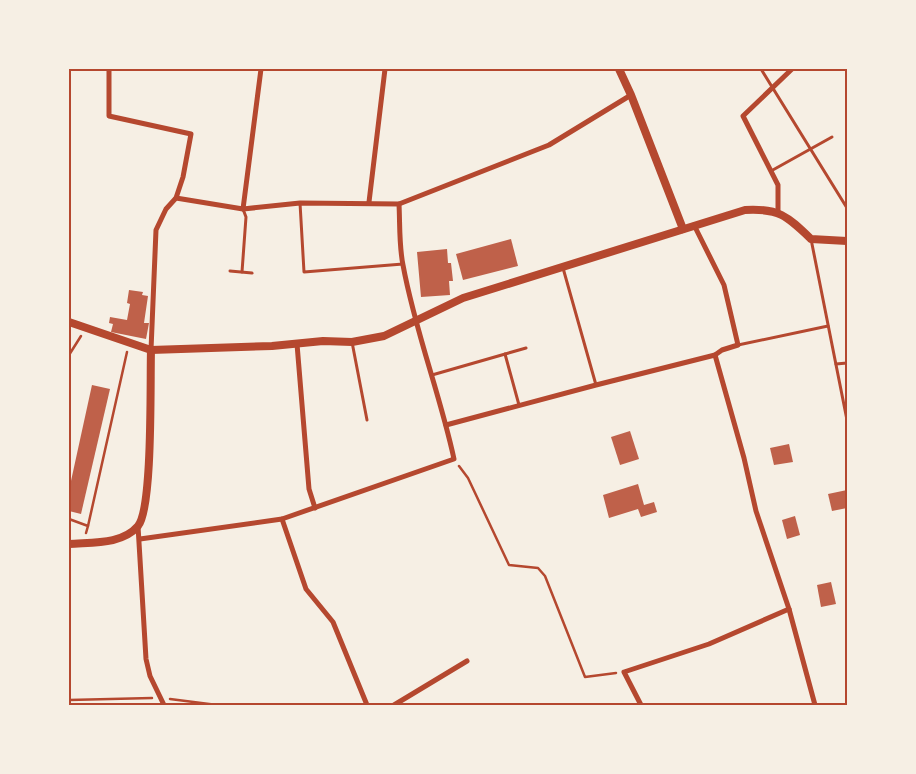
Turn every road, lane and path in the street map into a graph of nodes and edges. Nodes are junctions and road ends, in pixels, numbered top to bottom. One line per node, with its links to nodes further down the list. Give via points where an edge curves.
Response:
1 (109, 69): 12 (street, via 109,116 191,134)
2 (261, 69): 17 (street)
3 (385, 69): 13 (street)
4 (619, 69): 8 (street)
5 (761, 69): 7 (lane)
6 (792, 69): 7 (street)
7 (773, 87): 10 (lane); 11 (street, via 743,116)
8 (631, 95): 15 (street, via 549,145); 20 (street)
9 (832, 137): 10 (lane)
10 (810, 149): 11 (lane); 16 (lane)
11 (771, 172): 18 (street, via 778,185)
12 (176, 198): 17 (street); 37 (street, via 166,209 156,230)
13 (369, 202): 14 (street); 15 (street)
14 (300, 203): 17 (street); 23 (lane, via 304,272)
15 (399, 204): 23 (street)
16 (847, 208)
17 (243, 209): 26 (lane, via 246,217)
18 (778, 212): 19 (street, via 745,210); 21 (street)
19 (694, 225): 20 (street); 35 (street, via 724,285)
20 (683, 228): 24 (street)
21 (811, 239): 22 (street); 30 (lane)
22 (847, 241)
23 (403, 264): 29 (street)
24 (563, 268): 29 (street, via 463,298); 44 (lane)
25 (230, 271): 26 (lane)
26 (242, 272): 27 (lane)
27 (252, 274)
28 (69, 322): 31 (street)
29 (417, 322): 32 (street, via 384,336); 43 (street)
30 (828, 326): 35 (lane); 42 (lane)
31 (86, 328): 33 (street); 40 (path)
32 (352, 342): 34 (street); 46 (lane)
33 (129, 343): 37 (street); 53 (path)
34 (297, 344): 37 (street); 50 (street, via 309,489)
35 (738, 345): 39 (street)
36 (526, 348): 38 (lane)
37 (151, 350): 54 (street, via 148,487)
38 (505, 354): 43 (lane); 45 (lane)
39 (715, 355): 44 (street); 58 (street, via 756,511)
40 (69, 356)
41 (847, 363): 42 (lane)
42 (836, 364): 47 (lane)
43 (432, 375): 48 (street)
44 (596, 385): 45 (street)
45 (519, 405): 48 (street)
46 (367, 420)
47 (847, 420)
48 (446, 425): 49 (street)
49 (454, 459): 50 (street); 60 (path, via 468,478 509,565 538,568 545,576 585,676)
50 (314, 508): 52 (street)
51 (69, 519): 53 (path)
52 (282, 519): 55 (street); 65 (street, via 306,589 333,622)
53 (88, 526): 56 (path)
54 (138, 526): 55 (street); 56 (street, via 114,540)
55 (140, 539): 61 (street, via 146,659)
56 (84, 543): 57 (street)
57 (69, 544)
58 (789, 609): 60 (street, via 710,644); 68 (street)
59 (467, 661): 66 (street)
60 (624, 672): 67 (street)
61 (160, 698): 62 (path); 63 (street); 64 (path)
62 (69, 700)
63 (164, 705)
64 (217, 705)
65 (367, 705)
66 (394, 705)
67 (641, 705)
68 (815, 705)

